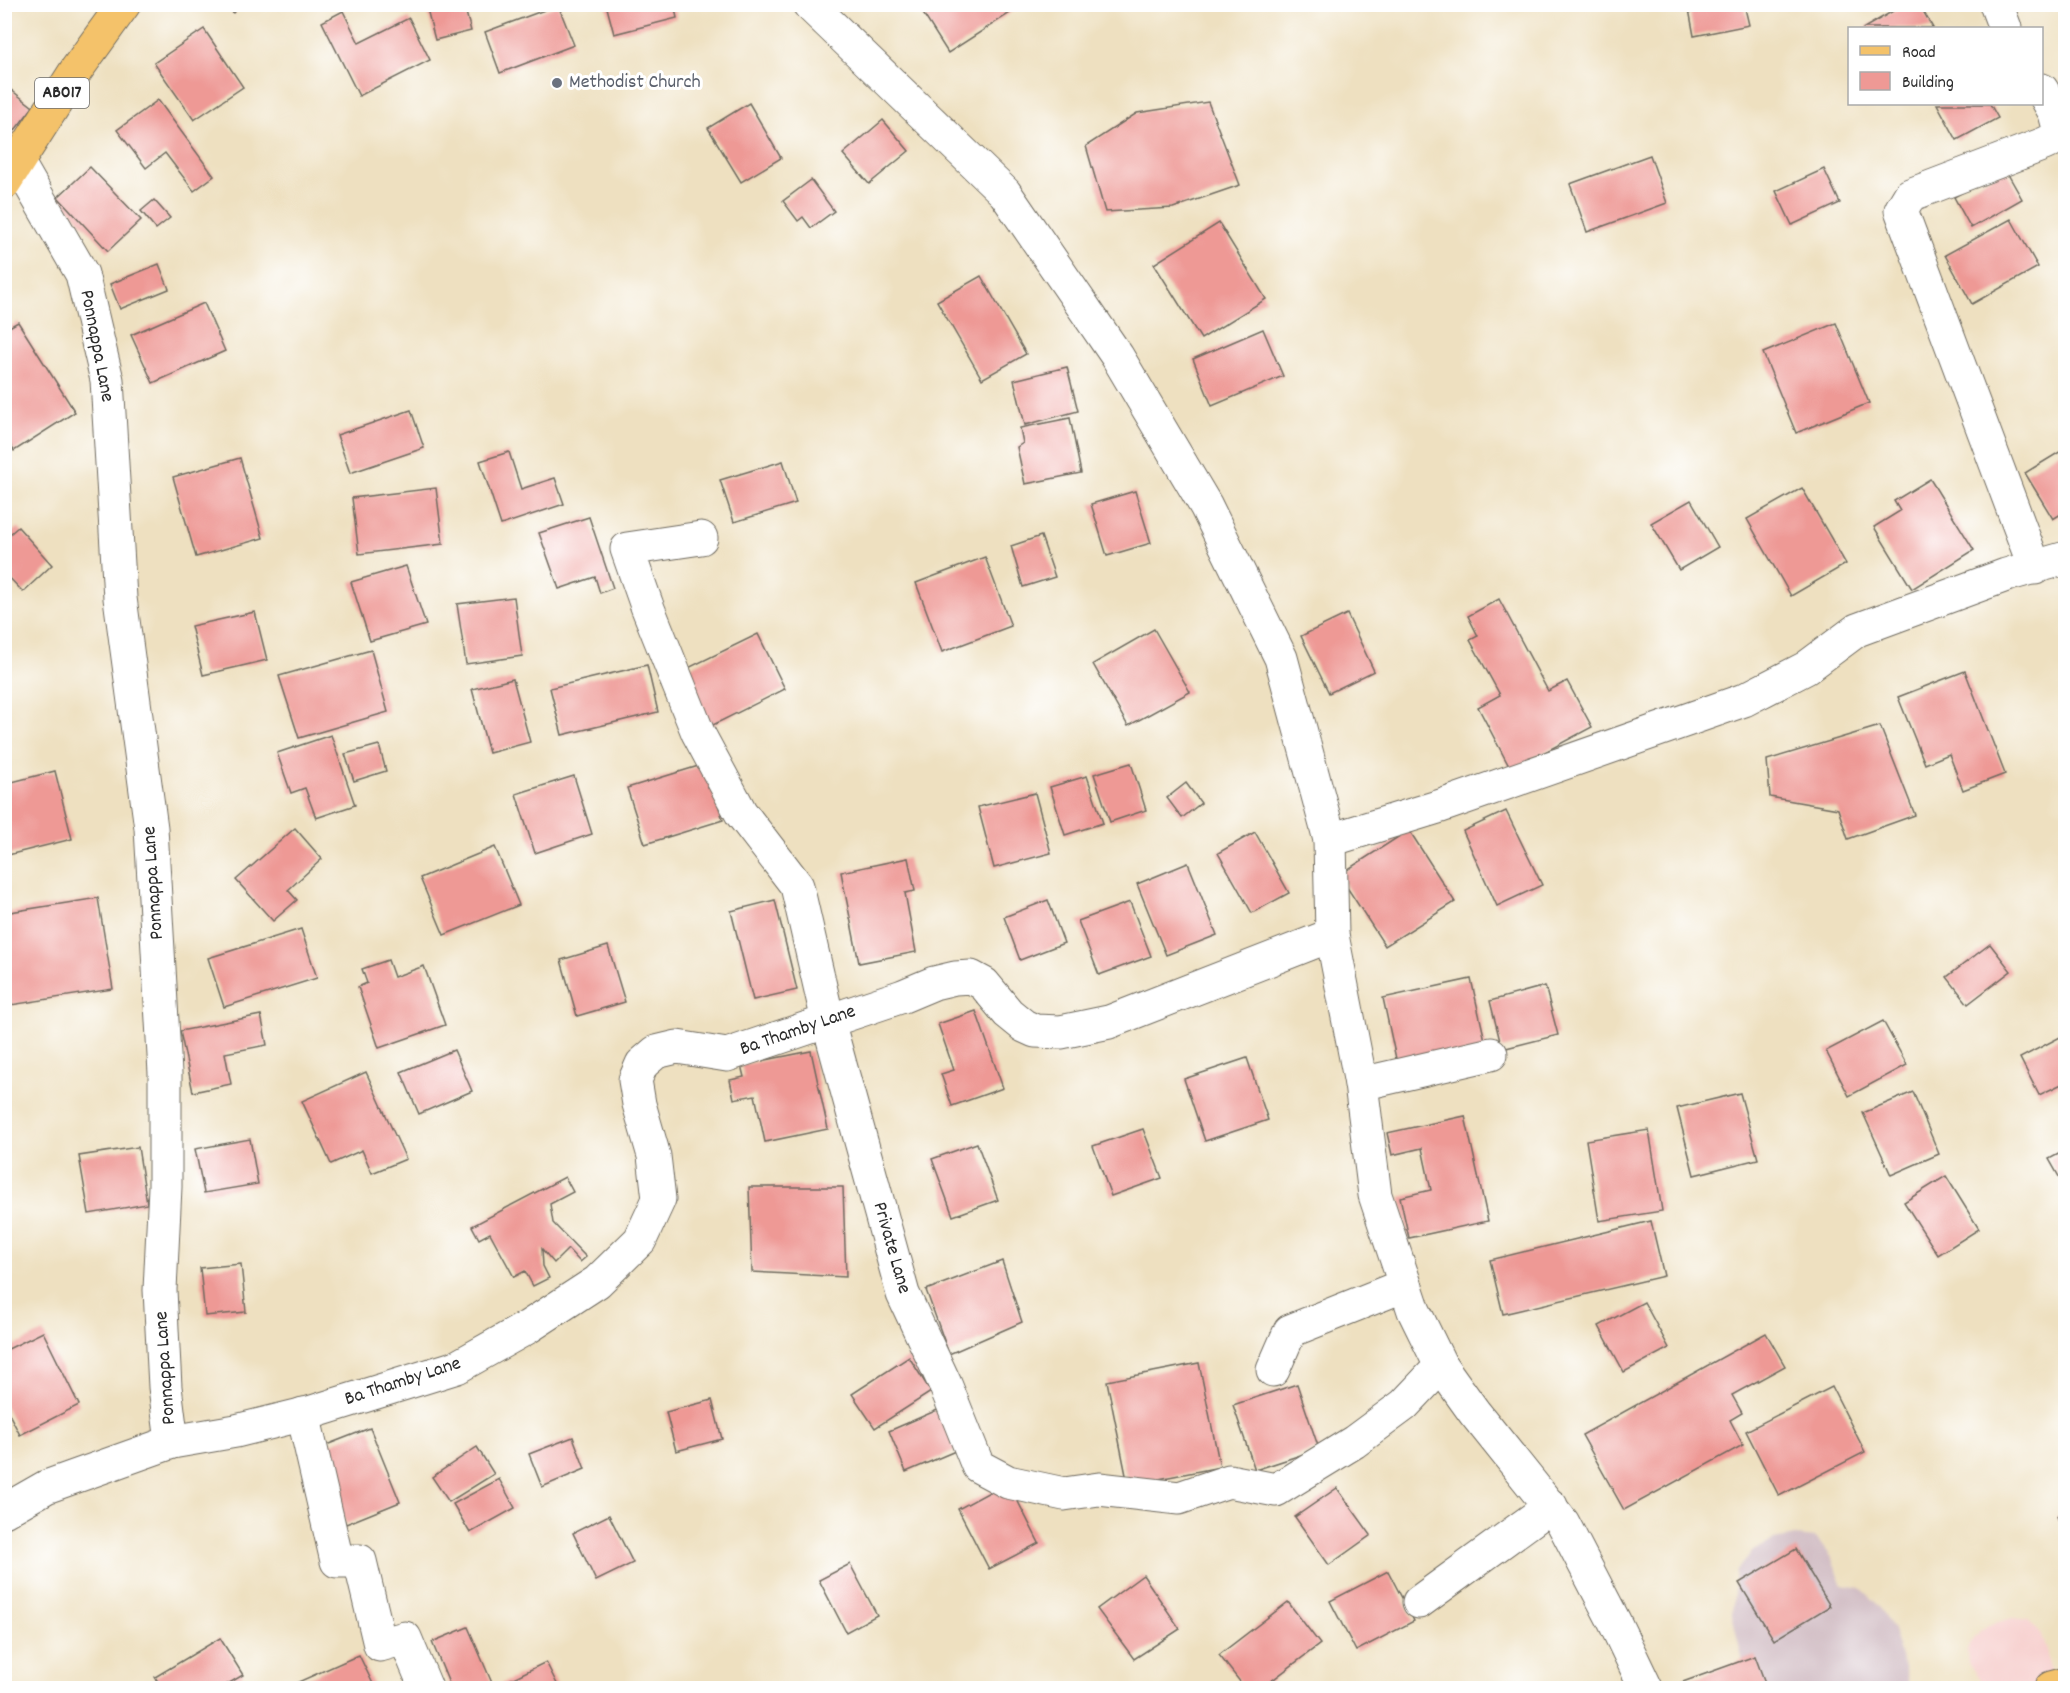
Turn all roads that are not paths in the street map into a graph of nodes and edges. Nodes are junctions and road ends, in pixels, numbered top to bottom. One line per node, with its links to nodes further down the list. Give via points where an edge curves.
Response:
1 (124, 4): 6 (main road, AB017)
2 (809, 4): 10 (street, via 1005,193 1117,356 1206,506 1281,658)
3 (1996, 4): 4 (street)
4 (2005, 27)
5 (2043, 92): 9 (street, via 2055,113 2061,136 1910,195 1901,210)
6 (11, 173): 19 (street, Ponnappa Lane, via 82,274 107,380 120,598 151,828 165,1073 160,1290)
7 (701, 538): 12 (street, Private Lane, via 627,549 698,733 741,813 797,886)
8 (2066, 558): 9 (street)
9 (2035, 568): 10 (street, via 1857,630 1806,668 1744,700 1441,806)
10 (1330, 840): 11 (street)
11 (1332, 935): 12 (street, Ba Thamby Lane, via 1109,1022 1081,1029 1035,1031 1023,1026 984,984 971,977 934,983); 14 (street)
12 (828, 1021): 16 (street, Private Lane, via 903,1294 978,1467 1008,1482 1064,1494 1099,1489 1179,1498 1229,1480 1276,1490 1404,1405); 18 (street, Ba Thamby Lane, via 727,1055 677,1047 656,1052 642,1064 635,1080 654,1156 659,1199 640,1239 597,1282 458,1367)
13 (1491, 1054): 14 (street)
14 (1361, 1084): 15 (street, via 1375,1195)
15 (1405, 1285): 16 (street); 17 (street, via 1290,1331)
16 (1441, 1366): 20 (street)
17 (1273, 1370)
18 (303, 1414): 19 (street, Ba Thamby Lane); 24 (street, via 337,1561 360,1561 380,1645 405,1638)
19 (172, 1442): 21 (street, Ponnappa Lane, via 46,1486)
20 (1551, 1506): 22 (street); 25 (street)
21 (4, 1512)
22 (1419, 1602)
23 (2066, 1684): 26 (main road)
24 (426, 1689)
25 (1646, 1689)
26 (2051, 1689)

